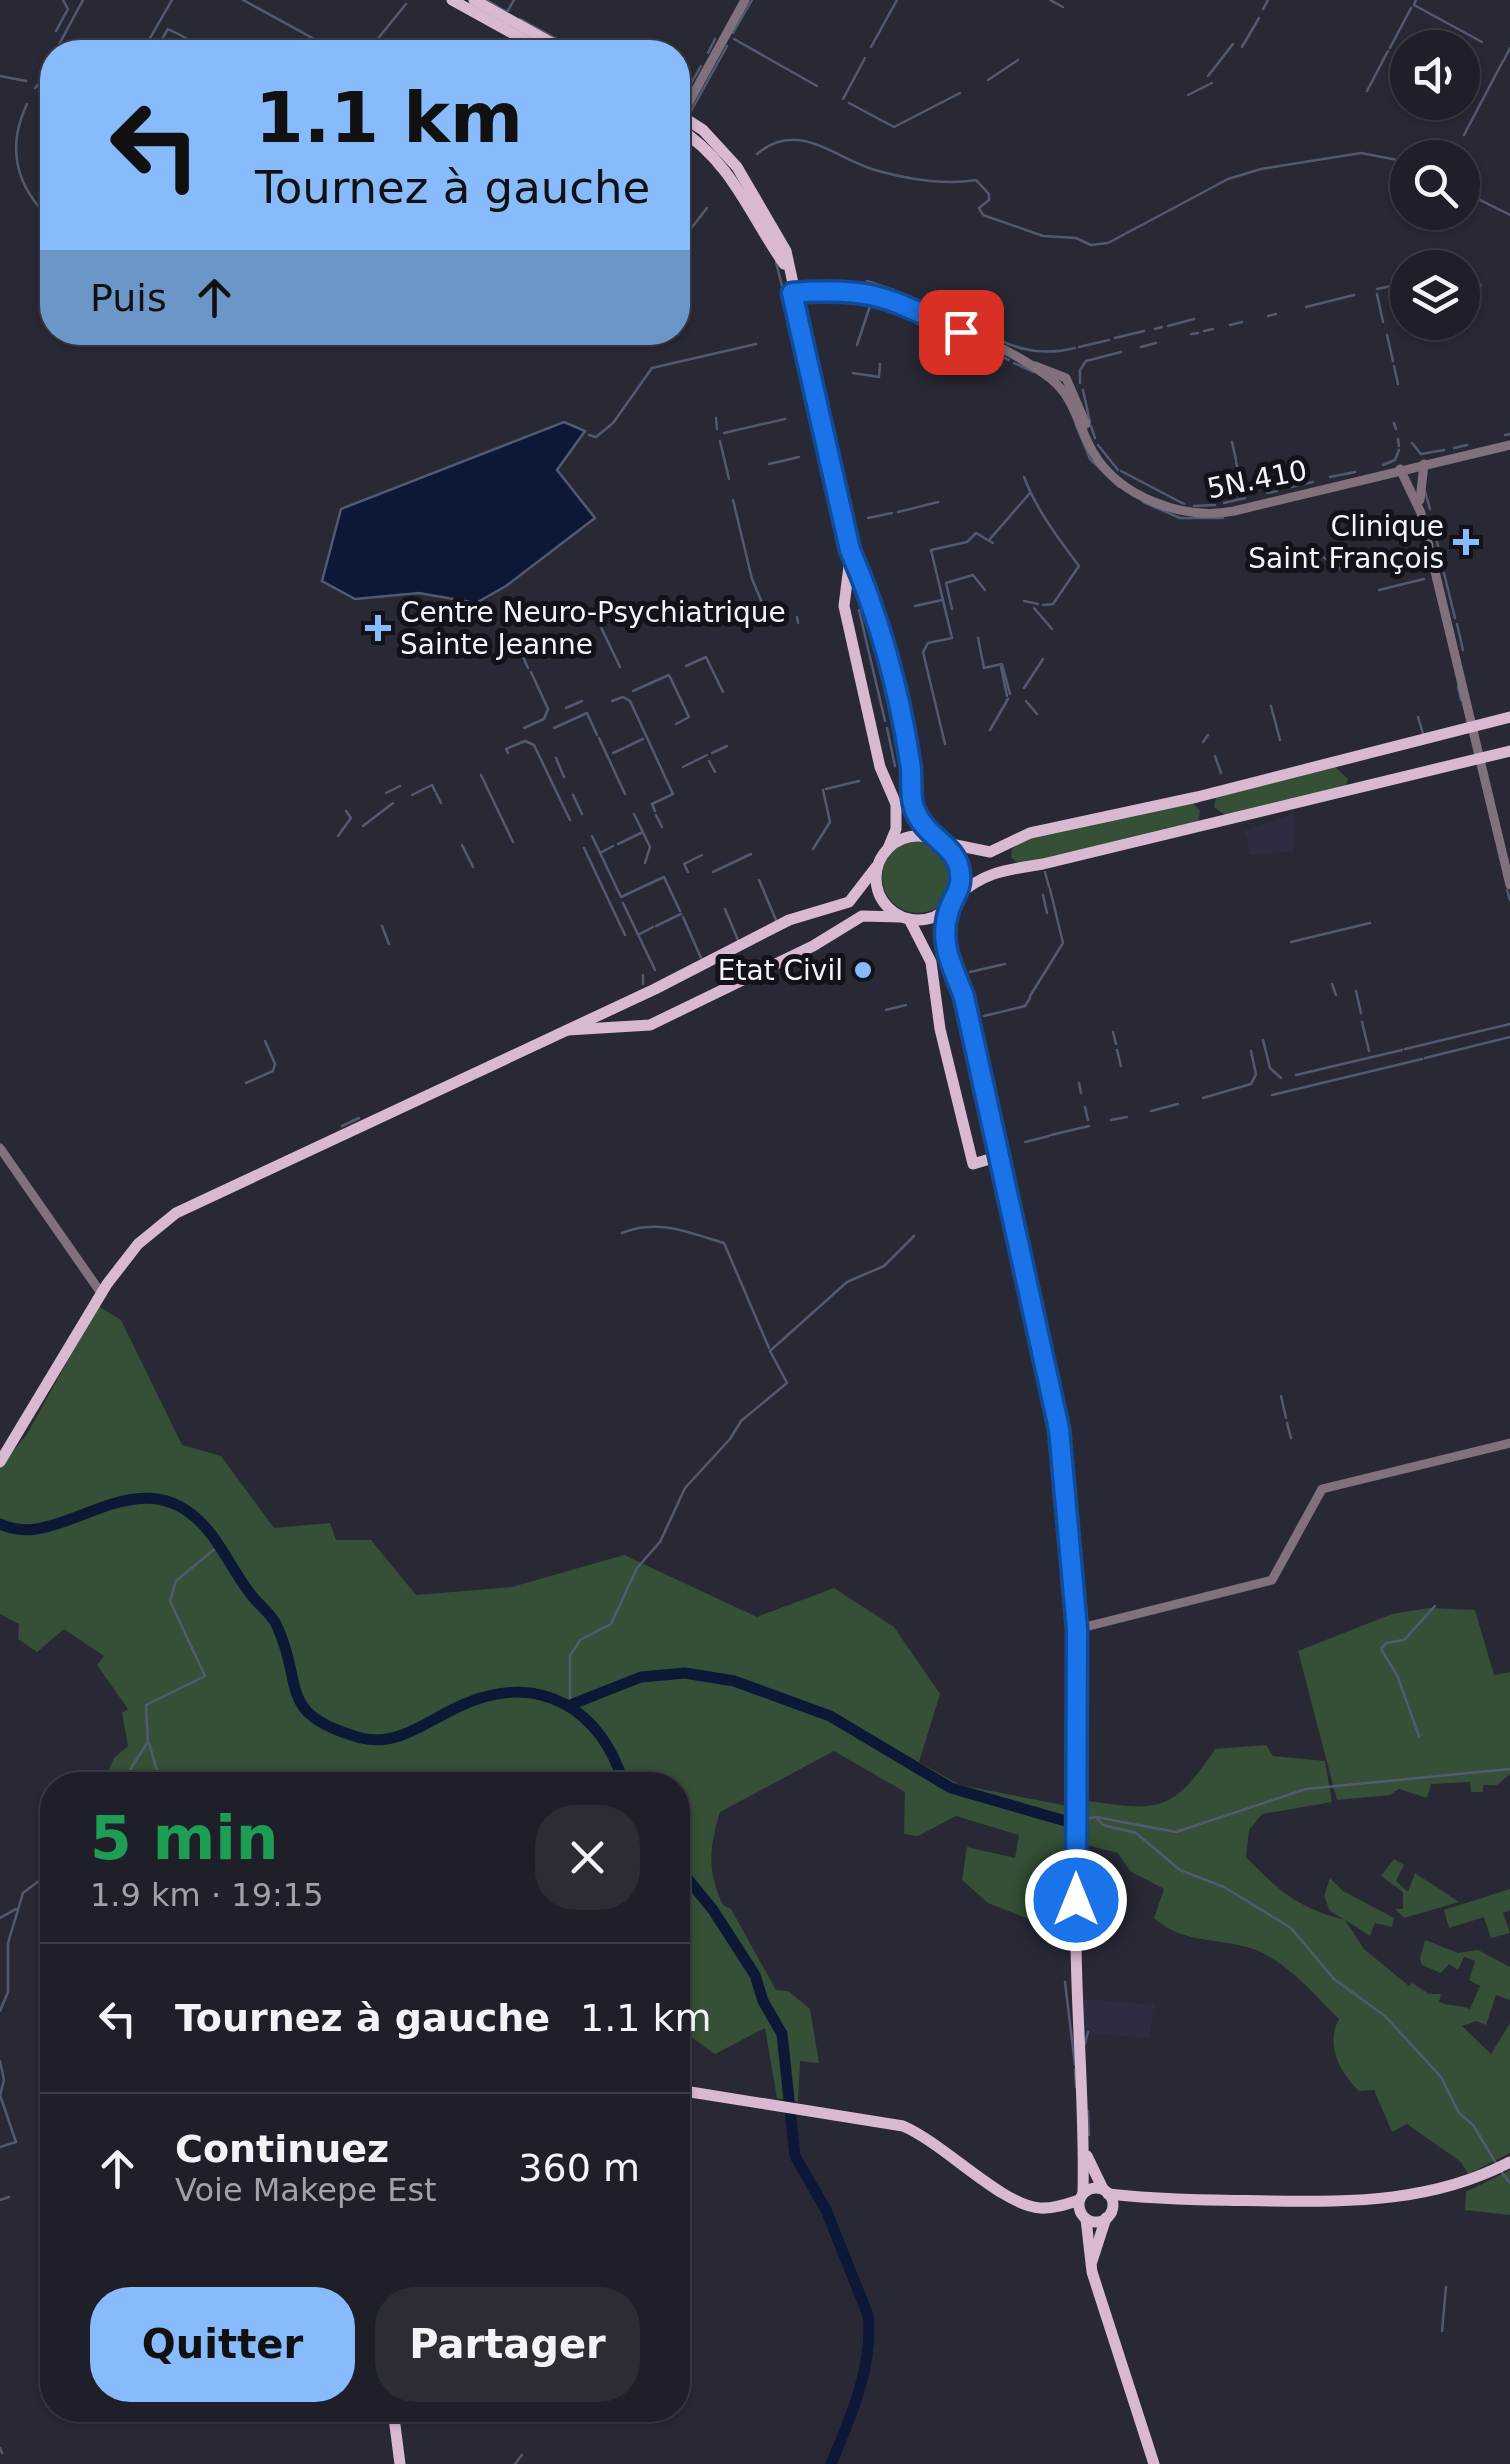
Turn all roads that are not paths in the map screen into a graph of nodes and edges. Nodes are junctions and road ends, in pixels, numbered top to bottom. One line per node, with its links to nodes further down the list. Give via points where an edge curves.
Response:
1 (452, 0): 4 (main road)
2 (474, 0): 5 (main road)
3 (745, 0): 6 (street)
4 (524, 40)
5 (546, 40)
6 (690, 99)
7 (690, 131): 8 (main road, via 744,184 788,269)
8 (792, 293): 11 (street, 5N.410, via 871,292 1031,365 1065,393 1100,462 1174,510 1206,515); 13 (main road)
9 (1510, 445): 10 (street, 5N.410)
10 (1424, 464): 11 (street, 5N.410); 12 (street)
11 (1400, 470): 12 (street)
12 (1421, 513): 15 (street)
13 (850, 550): 18 (main road, via 874,605 914,807); 19 (main road, via 843,600 880,767 896,804)
14 (1510, 718): 15 (main road)
15 (1472, 727): 17 (street); 18 (main road, via 1030,833 990,852)
16 (1510, 752): 17 (main road)
17 (1480, 758): 21 (street); 22 (main road, via 998,870 976,879)
18 (935, 839): 19 (main road, via 906,836); 22 (main road, via 958,862)
19 (888, 846): 20 (main road)
20 (876, 867): 23 (main road, via 880,896); 24 (main road, via 849,902 789,920)
21 (1510, 886)
22 (953, 901): 23 (main road, via 931,918); 26 (main road, via 944,940 964,997)
23 (905, 918): 24 (main road, via 868,914 650,1025); 26 (main road, via 931,962 940,1029 974,1164)
24 (564, 1030): 27 (main road, via 176,1214 138,1244)
25 (0, 1148): 27 (street)
26 (1000, 1156): 30 (main road, via 1059,1429)
27 (101, 1292): 29 (main road)
28 (1510, 1443): 30 (street, via 1322,1489 1272,1580)
29 (0, 1462)
30 (1077, 1629): 32 (main road)
31 (690, 2092): 37 (main road, via 903,2126 1021,2204)
32 (1086, 2152): 34 (main road); 35 (main road)
33 (1510, 2162): 36 (main road, via 1424,2194 1362,2201)
34 (1106, 2192): 35 (main road); 36 (main road); 39 (main road)
35 (1081, 2197): 37 (main road); 38 (main road)
36 (1142, 2198): 39 (main road)
37 (1056, 2207): 38 (main road)
38 (1084, 2216): 39 (main road); 40 (main road)
39 (1108, 2216): 40 (main road)
40 (1092, 2261): 43 (main road)
41 (395, 2422): 42 (main road)
42 (400, 2464)
43 (1154, 2464)

